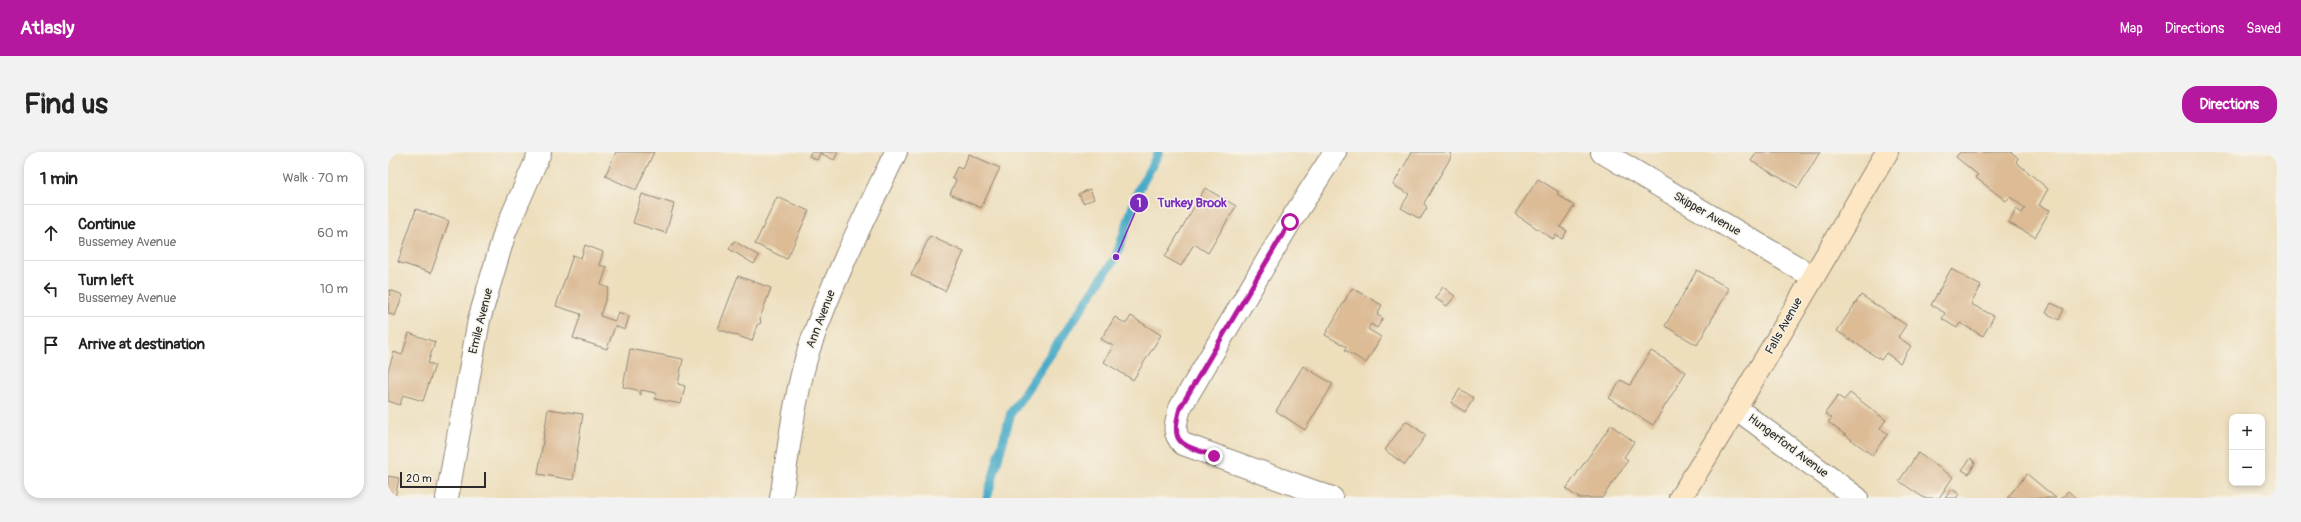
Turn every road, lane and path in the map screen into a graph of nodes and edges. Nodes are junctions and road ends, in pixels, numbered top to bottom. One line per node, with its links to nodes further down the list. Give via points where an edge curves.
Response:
1 (540, 152): 8 (street, Emile Avenue, via 505,232 479,320)
2 (896, 152): 9 (street, Ann Avenue, via 827,300 809,350 799,391)
3 (1335, 152): 10 (street, via 1290,222 1184,401 1175,426 1176,436 1183,444)
4 (1602, 152): 6 (street, Skipper Avenue)
5 (1886, 152): 6 (main road, Falls Avenue)
6 (1812, 276): 7 (main road, Falls Avenue)
7 (1737, 409): 11 (main road, Falls Avenue); 12 (street, Hungerford Avenue)
8 (447, 498)
9 (781, 498)
10 (1332, 498)
11 (1680, 498)
12 (1857, 498)

